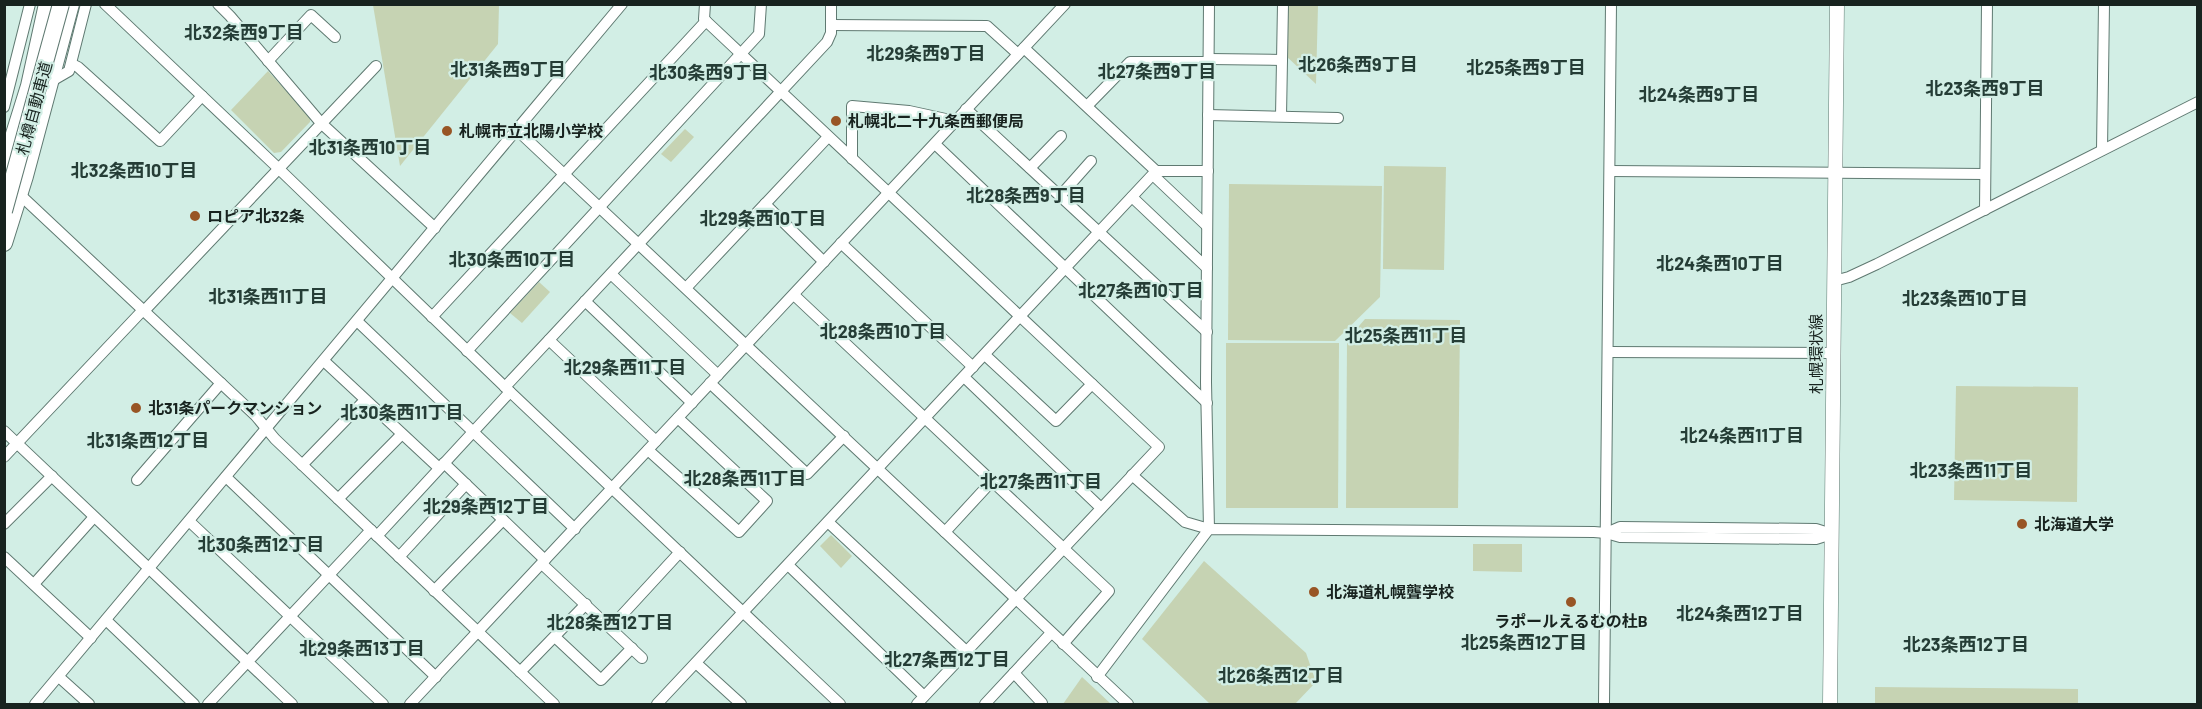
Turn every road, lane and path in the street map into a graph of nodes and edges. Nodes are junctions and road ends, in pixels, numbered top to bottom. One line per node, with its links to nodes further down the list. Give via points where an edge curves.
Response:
1 (30, 4): 32 (street)
2 (41, 4): 31 (highway); 47 (highway)
3 (47, 4): 31 (highway, 札樽自動車道)
4 (63, 4): 69 (highway, 札樽自動車道, bridge)
5 (71, 4): 30 (highway)
6 (86, 4): 28 (street)
7 (105, 4): 34 (street)
8 (622, 4): 44 (street)
9 (705, 4): 20 (street)
10 (761, 4): 24 (street, via 759,34)
11 (831, 4): 21 (street)
12 (1065, 4): 23 (street)
13 (1209, 4): 25 (street)
14 (1283, 4): 26 (street)
15 (1611, 4): 56 (street)
16 (1836, 4): 58 (main road, 札幌環状線)
17 (1987, 4): 59 (street)
18 (2104, 4): 49 (street)
19 (220, 5): 27 (street)
20 (706, 21): 24 (street); 60 (street)
21 (831, 25): 23 (street, via 987,26); 33 (street, via 827,42)
22 (335, 37): 27 (street, via 311,15)
23 (1021, 51): 36 (street); 38 (street)
24 (741, 55): 33 (street); 67 (street)
25 (1209, 60): 26 (street); 36 (street, via 1130,62); 39 (street)
26 (1282, 60): 40 (street)
27 (268, 61): 43 (street)
28 (72, 64): 30 (street, via 69,71); 34 (street, via 160,141)
29 (376, 66): 43 (street)
30 (50, 82): 63 (highway)
31 (29, 85): 52 (highway, 札樽自動車道)
32 (7, 86): 37 (street)
33 (780, 92): 46 (street); 74 (street)
34 (202, 96): 53 (street)
35 (2198, 102): 49 (street)
36 (1087, 106): 57 (street)
37 (4, 107)
38 (966, 110): 42 (street); 54 (street)
39 (1208, 115): 40 (street); 55 (street)
40 (1281, 116): 41 (street)
41 (1338, 118)
42 (955, 121): 48 (street); 50 (street, via 909,111 852,106)
43 (321, 123): 53 (street); 71 (street)
44 (517, 130): 60 (street); 71 (street)
45 (1061, 136): 54 (street)
46 (828, 137): 50 (street); 66 (street)
47 (4, 142)
48 (934, 144): 62 (street); 77 (street)
49 (2102, 150): 68 (street)
50 (852, 159): 62 (street)
51 (1091, 161): 64 (street)
52 (4, 166)
53 (278, 168): 80 (street); 85 (street)
54 (1030, 168): 64 (street)
55 (1208, 171): 57 (street); 70 (street)
56 (1610, 171): 58 (street); 93 (street)
57 (1155, 173): 65 (street); 70 (street)
58 (1835, 173): 59 (street); 81 (main road, 札幌環状線)
59 (1985, 174): 68 (street)
60 (566, 175): 67 (street); 86 (street)
61 (4, 179): 63 (street)
62 (888, 193): 75 (street); 87 (street)
63 (20, 194): 73 (highway); 85 (street)
64 (1060, 196): 72 (street)
65 (1132, 197): 72 (street); 78 (street)
66 (765, 204): 76 (street); 82 (street)
67 (601, 207): 74 (street); 92 (street)
68 (1985, 210): 81 (street)
69 (4, 211)
70 (1207, 226): 78 (street)
71 (435, 228): 80 (street)
72 (1100, 231): 77 (street); 89 (street)
73 (4, 243)
74 (639, 243): 79 (street); 82 (street)
75 (841, 243): 76 (street); 97 (street)
76 (824, 261): 83 (street)
77 (1066, 268): 87 (street); 105 (street)
78 (1207, 268): 89 (street)
79 (611, 274): 84 (street); 99 (street)
80 (392, 279): 86 (street); 88 (street)
81 (1834, 281): 94 (main road, 札幌環状線)
82 (686, 288): 91 (street)
83 (794, 295): 91 (street); 107 (street)
84 (585, 301): 90 (street); 104 (street)
85 (143, 310): 100 (street); 113 (street)
86 (432, 317): 92 (street)
87 (1020, 317): 95 (street); 101 (street)
88 (357, 321): 96 (street); 110 (street)
89 (1206, 332): 105 (street)
90 (549, 340): 102 (street); 114 (street)
91 (747, 344): 99 (street); 112 (street)
92 (467, 351): 102 (street)
93 (1609, 352): 94 (street); 137 (street)
94 (1833, 353): 138 (main road, 札幌環状線)
95 (985, 355): 97 (street); 101 (street, via 1056,421)
96 (324, 361): 103 (street); 108 (street)
97 (973, 367): 98 (street)
98 (964, 377): 107 (street); 127 (street)
99 (714, 379): 104 (street); 112 (street, via 807,474)
100 (221, 383): 108 (street); 122 (street)
101 (1092, 384): 119 (street, via 1159,447)
102 (507, 390): 110 (street); 125 (street)
103 (365, 400): 111 (street); 116 (street)
104 (692, 403): 106 (street)
105 (1207, 403): 134 (street)
106 (678, 418): 114 (street); 114 (street, via 767,501 739,532)
107 (926, 418): 118 (street); 123 (street)
108 (267, 429): 116 (street); 121 (street)
109 (4, 431): 113 (street)
110 (473, 432): 117 (street); 133 (street)
111 (401, 435): 117 (street); 126 (street)
112 (843, 436): 118 (street)
113 (17, 443): 115 (street); 120 (street)
114 (652, 446): 125 (street)
115 (4, 457)
116 (303, 465): 126 (street)
117 (442, 466): 124 (street); 136 (street)
118 (878, 469): 131 (street); 135 (street)
119 (1132, 475): 127 (street); 134 (street, via 1185,522)
120 (52, 476): 128 (street); 132 (street)
121 (226, 477): 130 (street); 146 (street)
122 (137, 480)
123 (992, 481): 135 (street); 139 (street)
124 (466, 484): 129 (street); 142 (street)
125 (613, 488): 133 (street); 140 (street)
126 (338, 499): 136 (street)
127 (1101, 508): 139 (street)
128 (94, 517): 145 (street); 147 (street)
129 (503, 520): 143 (street); 148 (street)
130 (189, 521): 145 (street); 152 (street)
131 (828, 522): 144 (street); 161 (street)
132 (4, 524)
133 (575, 529): 143 (street)
134 (1209, 529): 137 (street); 169 (street)
135 (945, 532): 149 (street)
136 (374, 533): 142 (street); 146 (street)
137 (1606, 533): 138 (street, via 1620,537 1737,539 1816,539); 185 (street)
138 (1832, 534): 186 (main road, 札幌環状線)
139 (1062, 549): 149 (street); 159 (street, via 1109,591)
140 (680, 552): 151 (street); 154 (street)
141 (4, 557): 147 (street)
142 (399, 557): 148 (street)
143 (544, 562): 150 (street); 155 (street)
144 (788, 565): 151 (street); 170 (street)
145 (149, 569): 153 (street); 163 (street)
146 (329, 576): 152 (street); 168 (street)
147 (33, 584): 158 (street)
148 (434, 591): 155 (street)
149 (1016, 599): 156 (street); 161 (street)
150 (586, 604): 154 (street); 157 (street)
151 (743, 613): 164 (street); 181 (street)
152 (291, 616): 163 (street); 176 (street)
153 (106, 621): 158 (street); 173 (street)
154 (611, 627): 160 (street)
155 (478, 632): 165 (street); 168 (street)
156 (1051, 633): 159 (street); 166 (street)
157 (555, 636): 160 (street, via 601,680); 165 (street)
158 (91, 638): 167 (street)
159 (1063, 644): 169 (street)
160 (632, 648): 162 (street)
161 (966, 651): 170 (street)
162 (642, 658)
163 (247, 662): 174 (street); 175 (street)
164 (696, 663): 179 (street); 180 (street)
165 (520, 672): 178 (street)
166 (1014, 673): 182 (street); 183 (street)
167 (59, 676): 171 (street); 172 (street)
168 (436, 677): 177 (street)
169 (1097, 677): 184 (street)
170 (920, 700)
171 (35, 705)
172 (89, 705)
173 (194, 705)
174 (208, 705)
175 (292, 705)
176 (383, 705)
177 (410, 705)
178 (554, 705)
179 (657, 705)
180 (741, 705)
181 (840, 705)
182 (985, 705)
183 (1040, 705)
184 (1128, 705)
185 (1604, 705)
186 (1830, 705)

